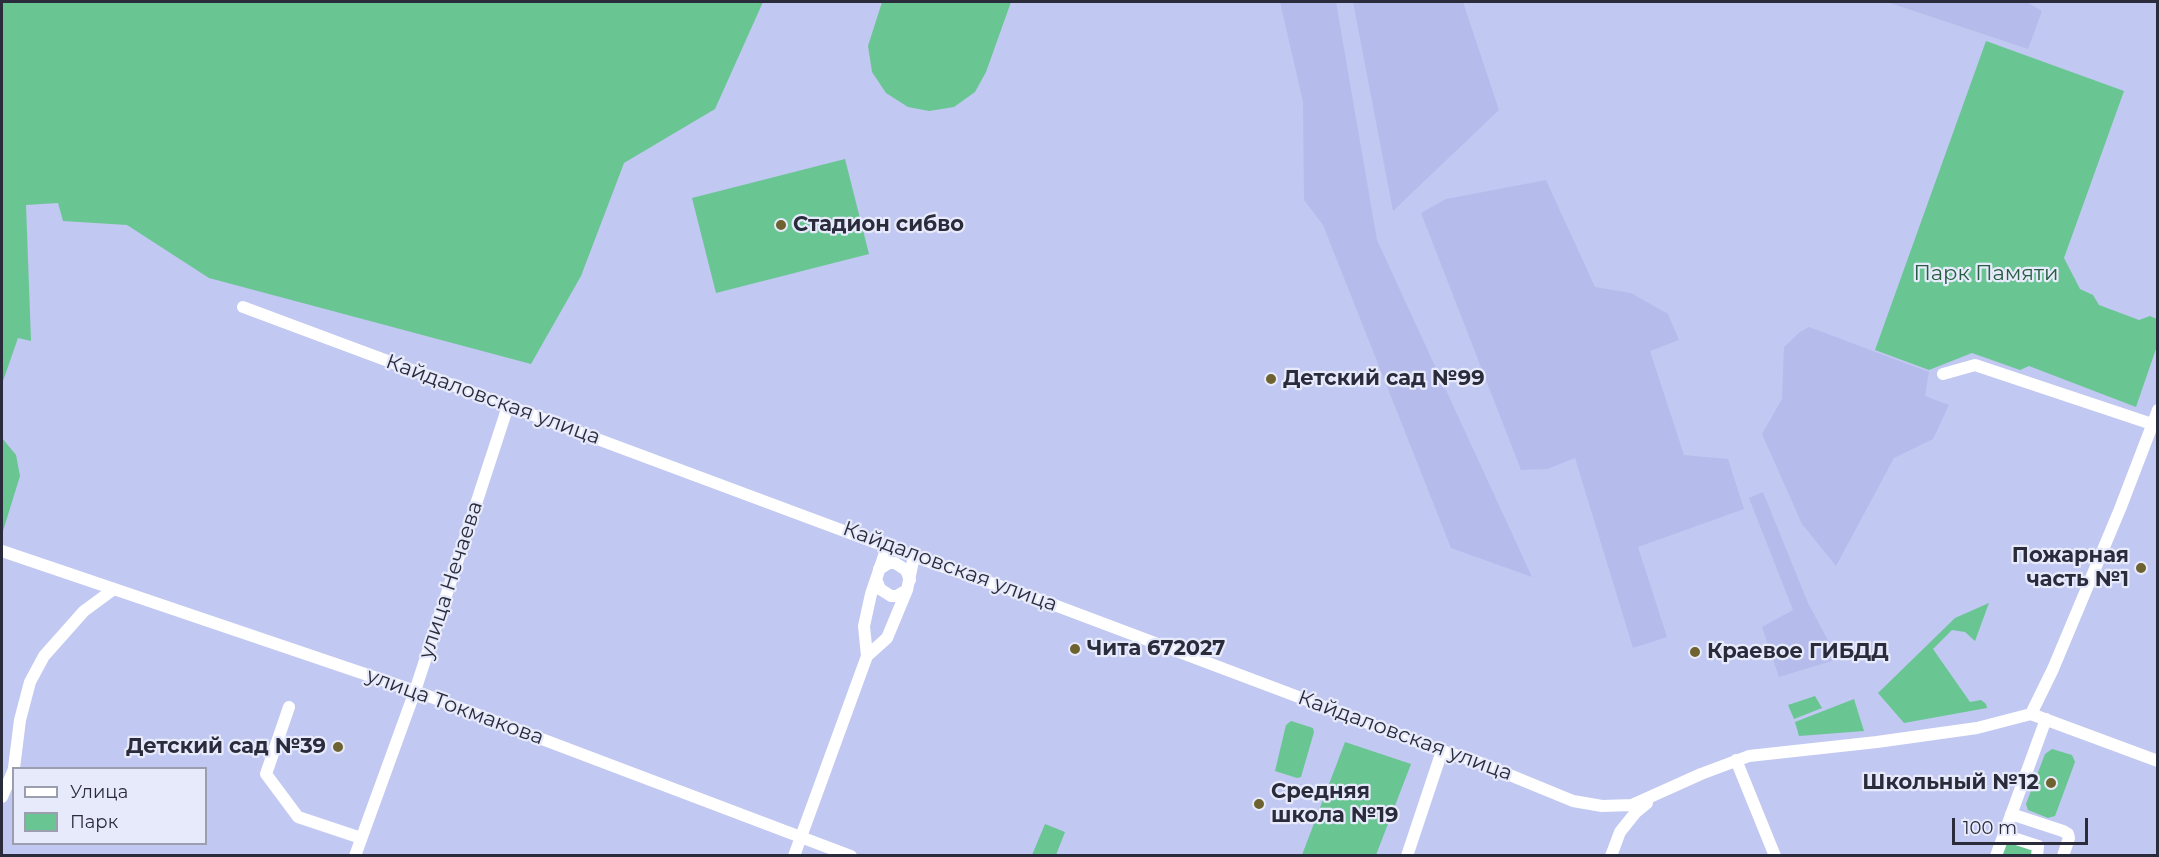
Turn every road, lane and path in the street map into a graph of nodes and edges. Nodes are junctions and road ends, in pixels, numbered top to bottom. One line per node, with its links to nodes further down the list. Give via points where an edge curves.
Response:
1 (243, 307): 3 (street, Кайдаловская улица)
2 (1942, 374): 5 (street, via 1975,365)
3 (508, 406): 6 (street, Кайдаловская улица); 13 (street, улица Нечаева)
4 (2157, 410): 5 (street)
5 (2155, 425): 15 (street)
6 (887, 546): 8 (street, Кайдаловская улица); 9 (street)
7 (2, 551): 11 (street, улица Токмакова)
8 (914, 556): 10 (street); 17 (street, Кайдаловская улица)
9 (877, 574): 10 (street, via 880,589 891,596 897,596); 10 (street, via 889,563 895,563 906,570); 12 (street, via 864,626)
10 (909, 585): 12 (street, via 887,638)
11 (114, 589): 13 (street, улица Токмакова); 20 (street, via 84,612 44,656 33,676 20,720)
12 (867, 656): 26 (street)
13 (415, 691): 26 (street, улица Токмакова); 27 (street, улица Нечаева)
14 (289, 706): 27 (street, via 266,774 298,817)
15 (2031, 714): 16 (street); 18 (street, via 1977,728 1763,753)
16 (2046, 719): 19 (street); 24 (street)
17 (1442, 751): 22 (street, Кайдаловская улица, via 1573,801 1632,805); 31 (street)
18 (1736, 760): 22 (street); 33 (street)
19 (2157, 761)
20 (14, 767)
21 (12, 774): 23 (street)
22 (1658, 795): 32 (street, via 1636,812 1620,832)
23 (2, 797)
24 (2011, 814): 25 (street); 36 (street, via 2068,834)
25 (2004, 835): 34 (street); 35 (street, via 2038,846)
26 (801, 837): 29 (street); 30 (street, улица Токмакова)
27 (361, 838): 28 (street, улица Нечаева)
28 (355, 855)
29 (794, 855)
30 (850, 855)
31 (1407, 855)
32 (1611, 855)
33 (1775, 855)
34 (1996, 855)
35 (2037, 855)
36 (2063, 855)

